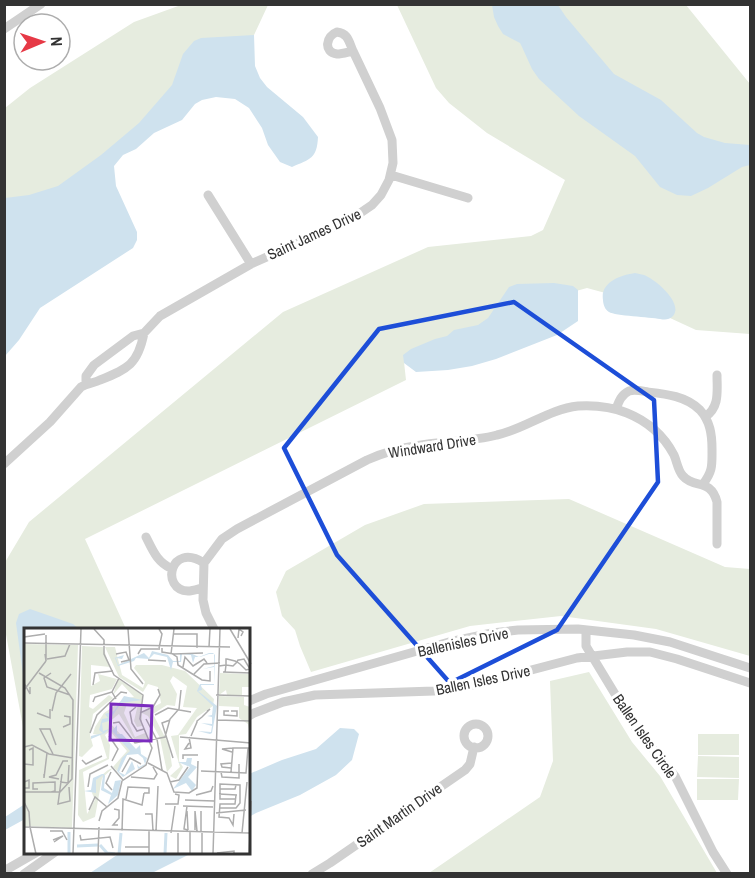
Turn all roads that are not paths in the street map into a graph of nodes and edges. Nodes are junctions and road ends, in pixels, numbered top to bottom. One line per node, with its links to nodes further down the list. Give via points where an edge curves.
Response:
1 (41, 4): 2 (street)
2 (4, 29)
3 (353, 51): 4 (street, Saint James Drive, via 392,140)
4 (391, 175): 6 (street); 7 (street, Saint James Drive, via 381,195 361,214)
5 (208, 195): 7 (street)
6 (468, 198)
7 (251, 264): 8 (street, Saint James Drive, via 160,316)
8 (144, 333): 10 (street, Saint James Drive, via 133,336 94,365 86,376); 10 (street, Saint James Drive, via 139,354 131,364)
9 (717, 375): 12 (street, via 716,403)
10 (86, 384): 13 (street, Saint James Drive)
11 (616, 409): 12 (street, via 623,395 634,390 687,400); 14 (street, Windward Drive, via 651,427 671,450 684,478); 17 (street, Windward Drive, via 577,406 500,435 385,452 237,529 222,539)
12 (705, 417): 14 (street, via 711,433 712,463)
13 (4, 464)
14 (703, 484): 16 (street, via 715,496)
15 (146, 537): 18 (street, via 156,558)
16 (717, 544)
17 (204, 563): 18 (street, via 184,558); 19 (street)
18 (172, 569): 19 (street, via 172,581 180,589)
19 (202, 588): 20 (street)
20 (211, 628)
21 (586, 630): 22 (street, Ballen Isles Circle, via 586,646); 23 (street, Ballenisles Drive, via 670,642); 25 (street, Ballenisles Drive, via 518,630 467,637)
22 (592, 656): 24 (street, Ballen Isles Drive, via 650,652); 26 (street, Ballen Isles Drive, via 450,690 315,695); 33 (street, Ballen Isles Circle, via 635,727 675,776 713,852)
23 (750, 668)
24 (750, 682)
25 (250, 700)
26 (251, 714)
27 (474, 747): 32 (street, Saint Martin Drive, via 465,770)
28 (35, 854): 30 (street)
29 (52, 854): 31 (street)
30 (4, 871)
31 (24, 873)
32 (312, 873)
33 (728, 873)

